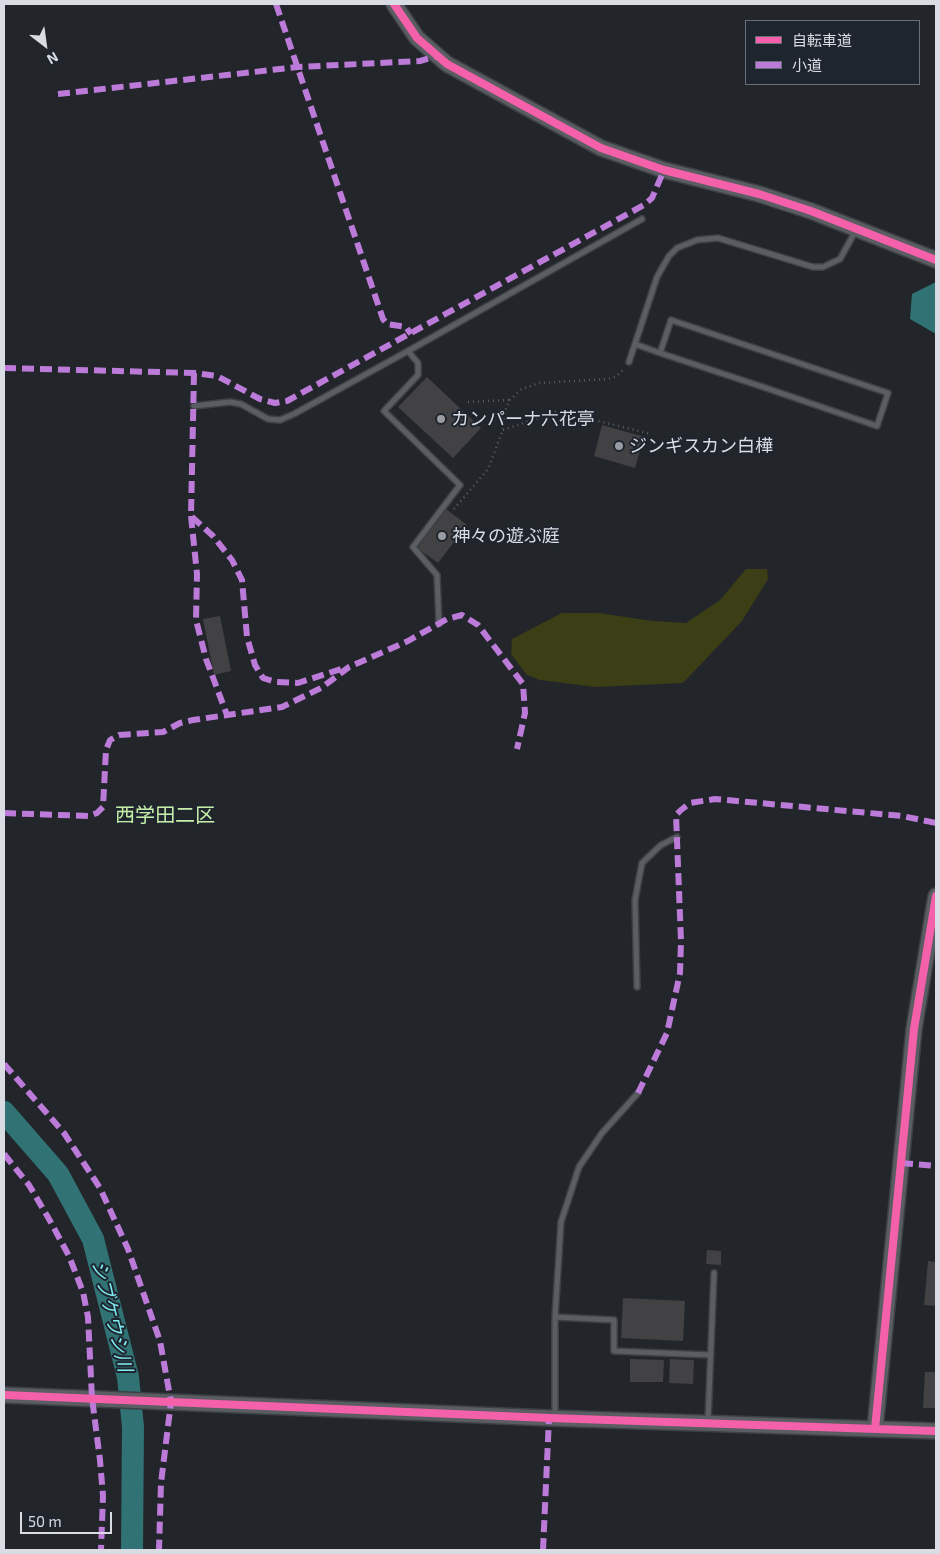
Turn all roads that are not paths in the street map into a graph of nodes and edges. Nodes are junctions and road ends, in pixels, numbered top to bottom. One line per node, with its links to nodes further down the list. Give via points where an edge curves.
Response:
1 (394, 4): 3 (street, via 417,38 447,64 601,148 664,170 759,194)
2 (642, 218): 6 (lane)
3 (857, 228): 4 (street); 5 (lane, via 840,259 823,267 813,267 718,238 687,243 669,256 662,266)
4 (936, 260)
5 (635, 344): 7 (lane); 8 (lane)
6 (408, 351): 9 (lane, via 280,420 268,419 241,404 230,402); 10 (lane, via 418,362 418,375 384,411 460,484 413,547 437,575)
7 (660, 353): 7 (lane, via 877,426 888,392 671,320)
8 (629, 362)
9 (194, 406)
10 (439, 624)
11 (677, 837): 13 (lane, via 661,845 642,863 634,900)
12 (936, 896): 21 (street, via 914,1029)
13 (637, 987)
14 (638, 1092): 16 (lane, via 602,1133 579,1168 561,1222)
15 (714, 1273): 17 (lane)
16 (555, 1317): 17 (lane, via 614,1320 614,1351); 19 (lane)
17 (710, 1355): 20 (lane)
18 (4, 1395): 19 (street)
19 (555, 1418): 20 (street)
20 (708, 1424): 21 (street)
21 (875, 1428): 22 (street)
22 (936, 1431)

